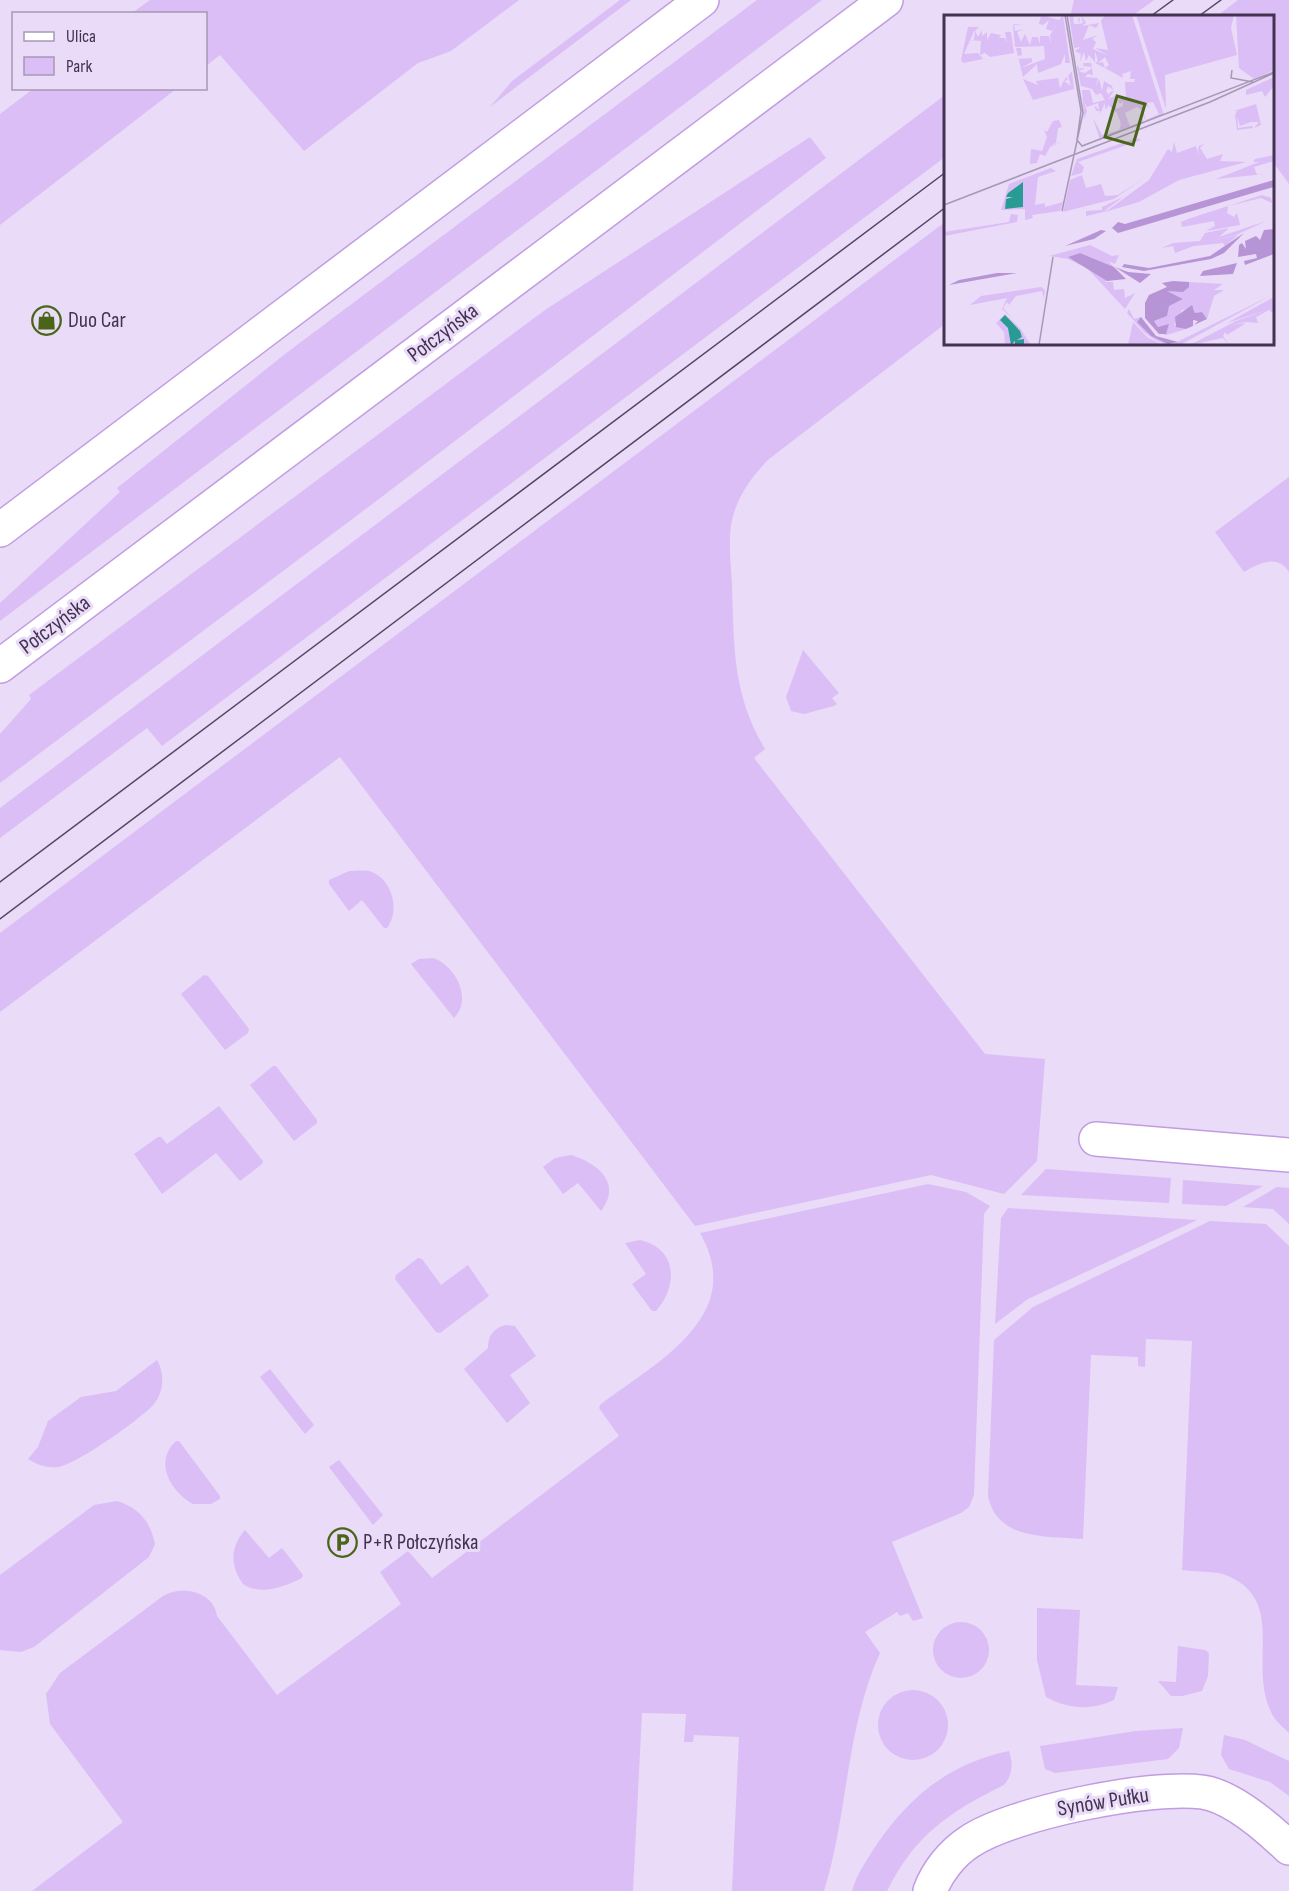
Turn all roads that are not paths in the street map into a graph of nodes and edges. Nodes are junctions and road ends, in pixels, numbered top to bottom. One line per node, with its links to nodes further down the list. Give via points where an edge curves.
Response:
1 (702, 0): 3 (main road)
2 (886, 0): 4 (main road, Połczyńska)
3 (0, 530)
4 (0, 666)
5 (1096, 1138): 6 (main road)
6 (1289, 1155)
7 (1289, 1848): 8 (main road, Synów Pułku, via 1243,1809 1204,1792 1169,1792 1039,1813 992,1829 947,1862)
8 (930, 1891)

